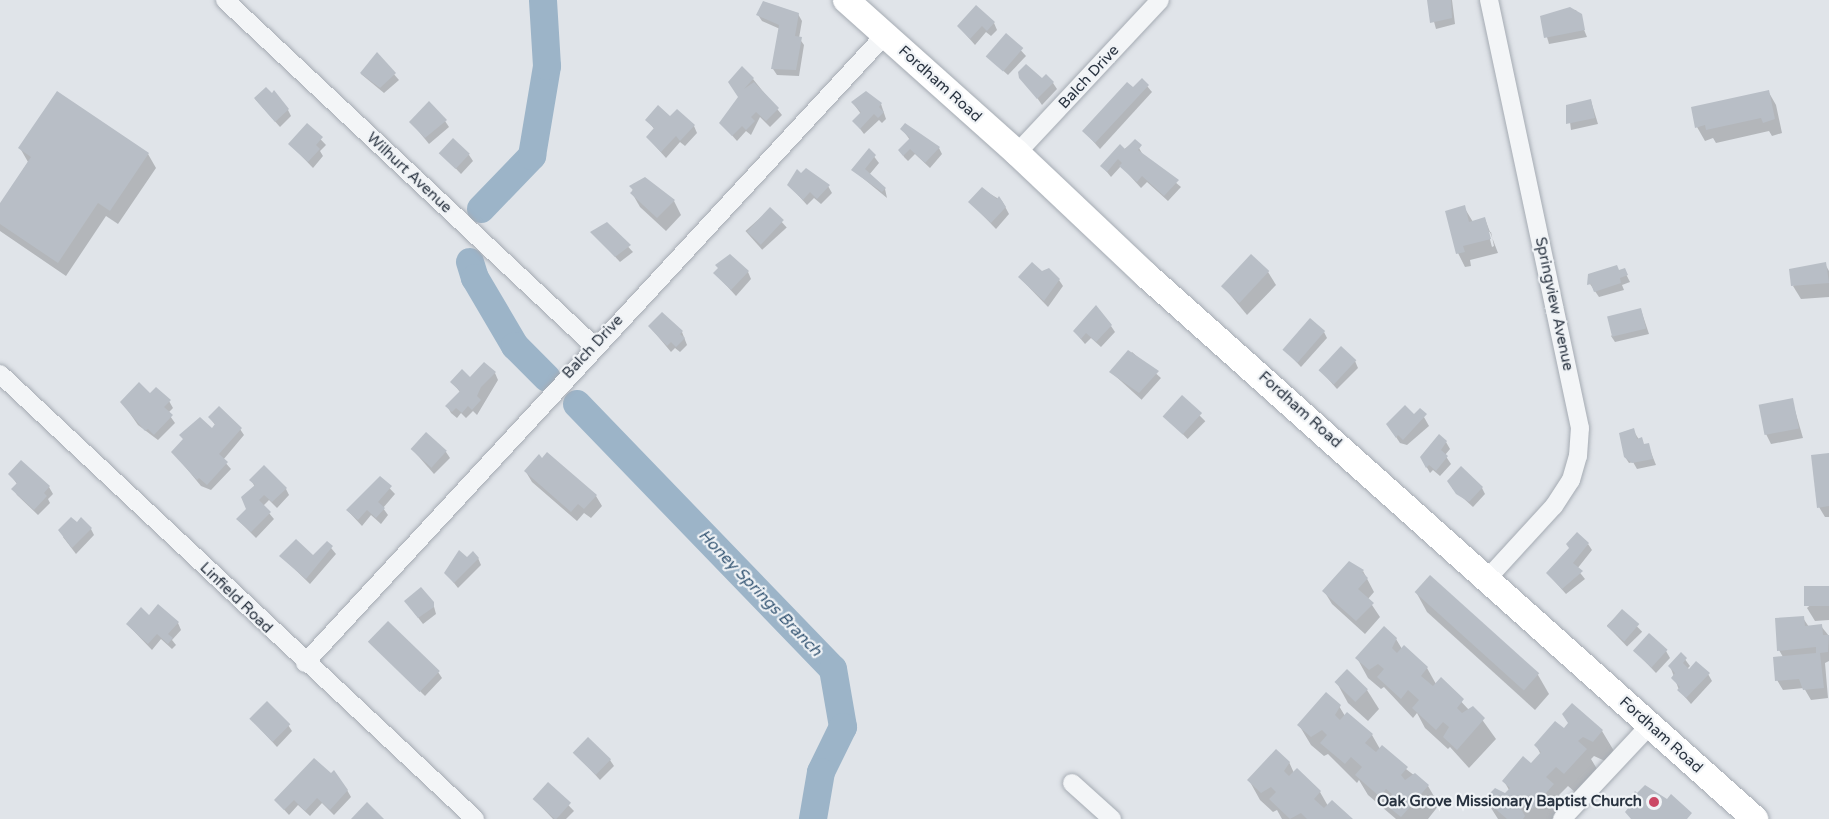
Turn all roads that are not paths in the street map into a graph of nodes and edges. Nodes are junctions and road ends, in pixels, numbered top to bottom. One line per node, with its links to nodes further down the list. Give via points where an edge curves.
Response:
1 (225, 0): 7 (street, Wilhurt Avenue)
2 (846, 0): 5 (street, Fordham Road)
3 (1160, 0): 6 (street, Balch Drive)
4 (1489, 0): 9 (street, Springview Avenue, via 1580,428 1578,456 1570,480 1554,506)
5 (885, 35): 6 (street, Fordham Road); 7 (street, Balch Drive)
6 (1017, 153): 9 (street, Fordham Road, via 1146,275)
7 (594, 346): 10 (street, Balch Drive)
8 (0, 374): 10 (street, Linfield Road)
9 (1487, 579): 11 (street, Fordham Road)
10 (305, 663): 13 (street, Linfield Road)
11 (1650, 725): 15 (street); 16 (street, Fordham Road)
12 (1072, 783): 14 (street)
13 (475, 819)
14 (1112, 819)
15 (1562, 819)
16 (1755, 819)

